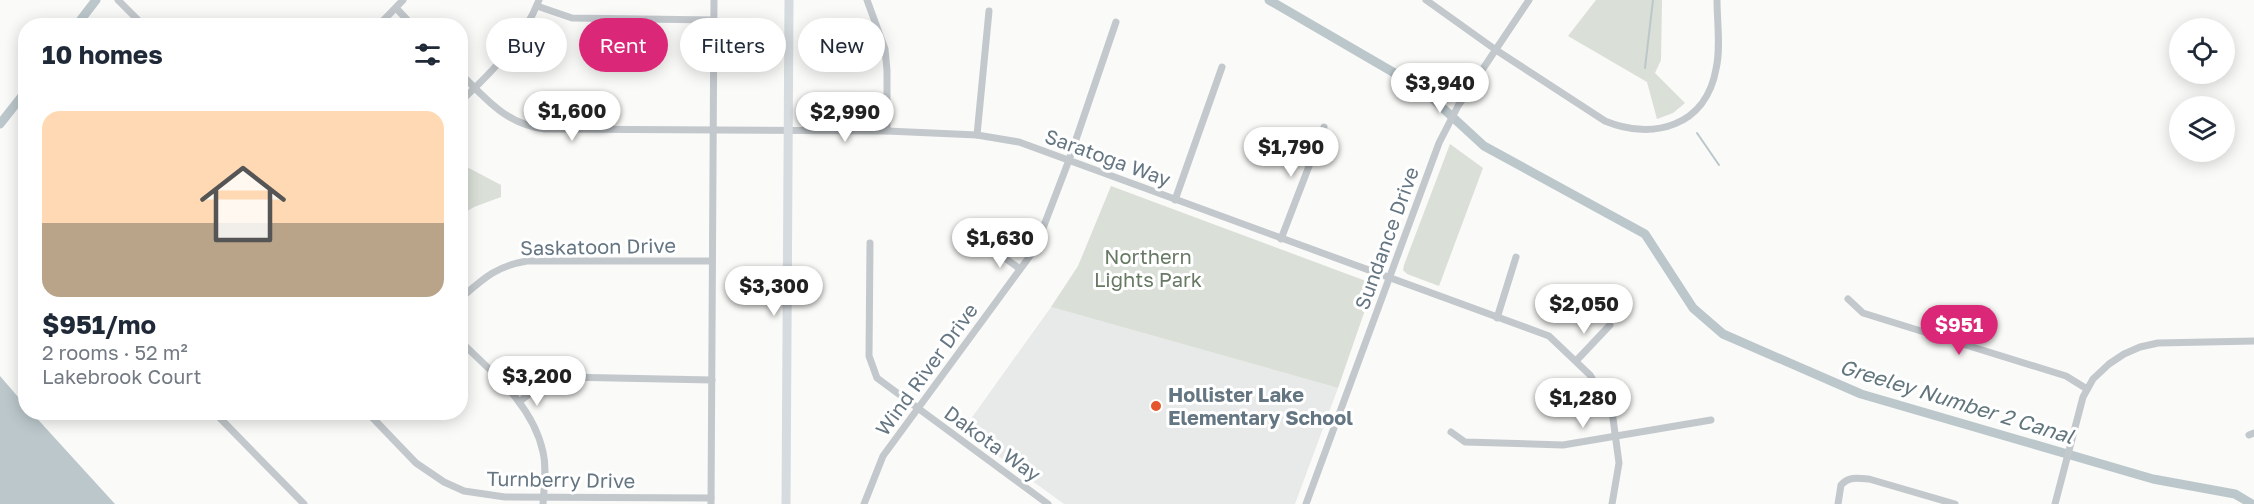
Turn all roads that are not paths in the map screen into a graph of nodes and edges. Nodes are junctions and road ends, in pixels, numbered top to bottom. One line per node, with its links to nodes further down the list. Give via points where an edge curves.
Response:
1 (403, 0): 10 (street)
2 (714, 0): 15 (street)
3 (789, 0): 26 (street)
4 (867, 0): 27 (street, via 885,49)
5 (1425, 0): 18 (street)
6 (1529, 0): 18 (street, Sundance Drive)
7 (1717, 0): 18 (street, via 1717,68 1713,83 1692,114 1662,128 1635,130 1605,121)
8 (118, 1): 12 (street)
9 (538, 3): 16 (street, via 572,18); 22 (street, via 518,40)
10 (396, 8): 13 (street); 14 (street)
11 (989, 11): 28 (street)
12 (136, 18)
13 (386, 18)
14 (405, 18)
15 (714, 18)
16 (680, 20)
17 (1116, 22): 29 (street, Wind River Drive)
18 (1496, 50): 37 (street, Sundance Drive, via 1443,133)
19 (1222, 67): 30 (street)
20 (714, 72): 25 (street)
21 (468, 81): 22 (street, Saratoga Way)
22 (475, 88): 23 (street); 25 (street, Saratoga Way, via 513,121 532,127)
23 (468, 95)
24 (1324, 127): 31 (street)
25 (714, 130): 26 (street, Saratoga Way); 35 (street)
26 (789, 131): 27 (street, Saratoga Way); 57 (street)
27 (887, 131): 28 (street, Saratoga Way)
28 (977, 135): 29 (street, Saratoga Way, via 1019,142)
29 (1069, 160): 30 (street, Saratoga Way); 36 (street, Wind River Drive, via 1035,249)
30 (1175, 200): 31 (street, Saratoga Way)
31 (1281, 239): 37 (street, Saratoga Way)
32 (870, 243): 48 (street, Dakota Way, via 869,356 877,378)
33 (994, 250): 36 (street)
34 (1516, 257): 40 (street)
35 (712, 261): 38 (street, Saskatoon Drive, via 527,261 508,264 490,273); 45 (street)
36 (1020, 269): 48 (street, Wind River Drive)
37 (1389, 279): 40 (street, Saratoga Way); 60 (street, Sundance Drive)
38 (468, 292)
39 (1848, 299): 46 (street, via 1863,313 2066,376)
40 (1497, 318): 44 (street, Saratoga Way, via 1549,336)
41 (1610, 325): 44 (street)
42 (2254, 341): 46 (street, via 2158,343 2140,347 2109,364)
43 (468, 349): 47 (street)
44 (1576, 361): 53 (street, Saratoga Way, via 1590,375 1612,411)
45 (712, 380): 47 (street, via 564,378 542,384); 55 (street)
46 (2087, 388): 64 (street)
47 (519, 402): 54 (street, via 543,452)
48 (918, 409): 58 (street, Wind River Drive, via 883,456); 59 (street, Dakota Way)
49 (221, 420): 56 (street)
50 (375, 420): 54 (street, Turnberry Drive, via 416,463 444,482 481,495)
51 (1712, 420): 53 (street)
52 (1450, 432): 53 (street, via 1465,442 1563,446)
53 (1615, 435): 61 (street, Saratoga Way, via 1619,463)
54 (543, 500): 55 (street, Turnberry Drive)
55 (711, 501)
56 (304, 504)
57 (786, 504)
58 (864, 504)
59 (1048, 504)
60 (1306, 504)
61 (1612, 504)
62 (1838, 504): 63 (street, via 1841,485 1850,478 1869,479)
63 (1954, 504)
64 (2055, 504)

